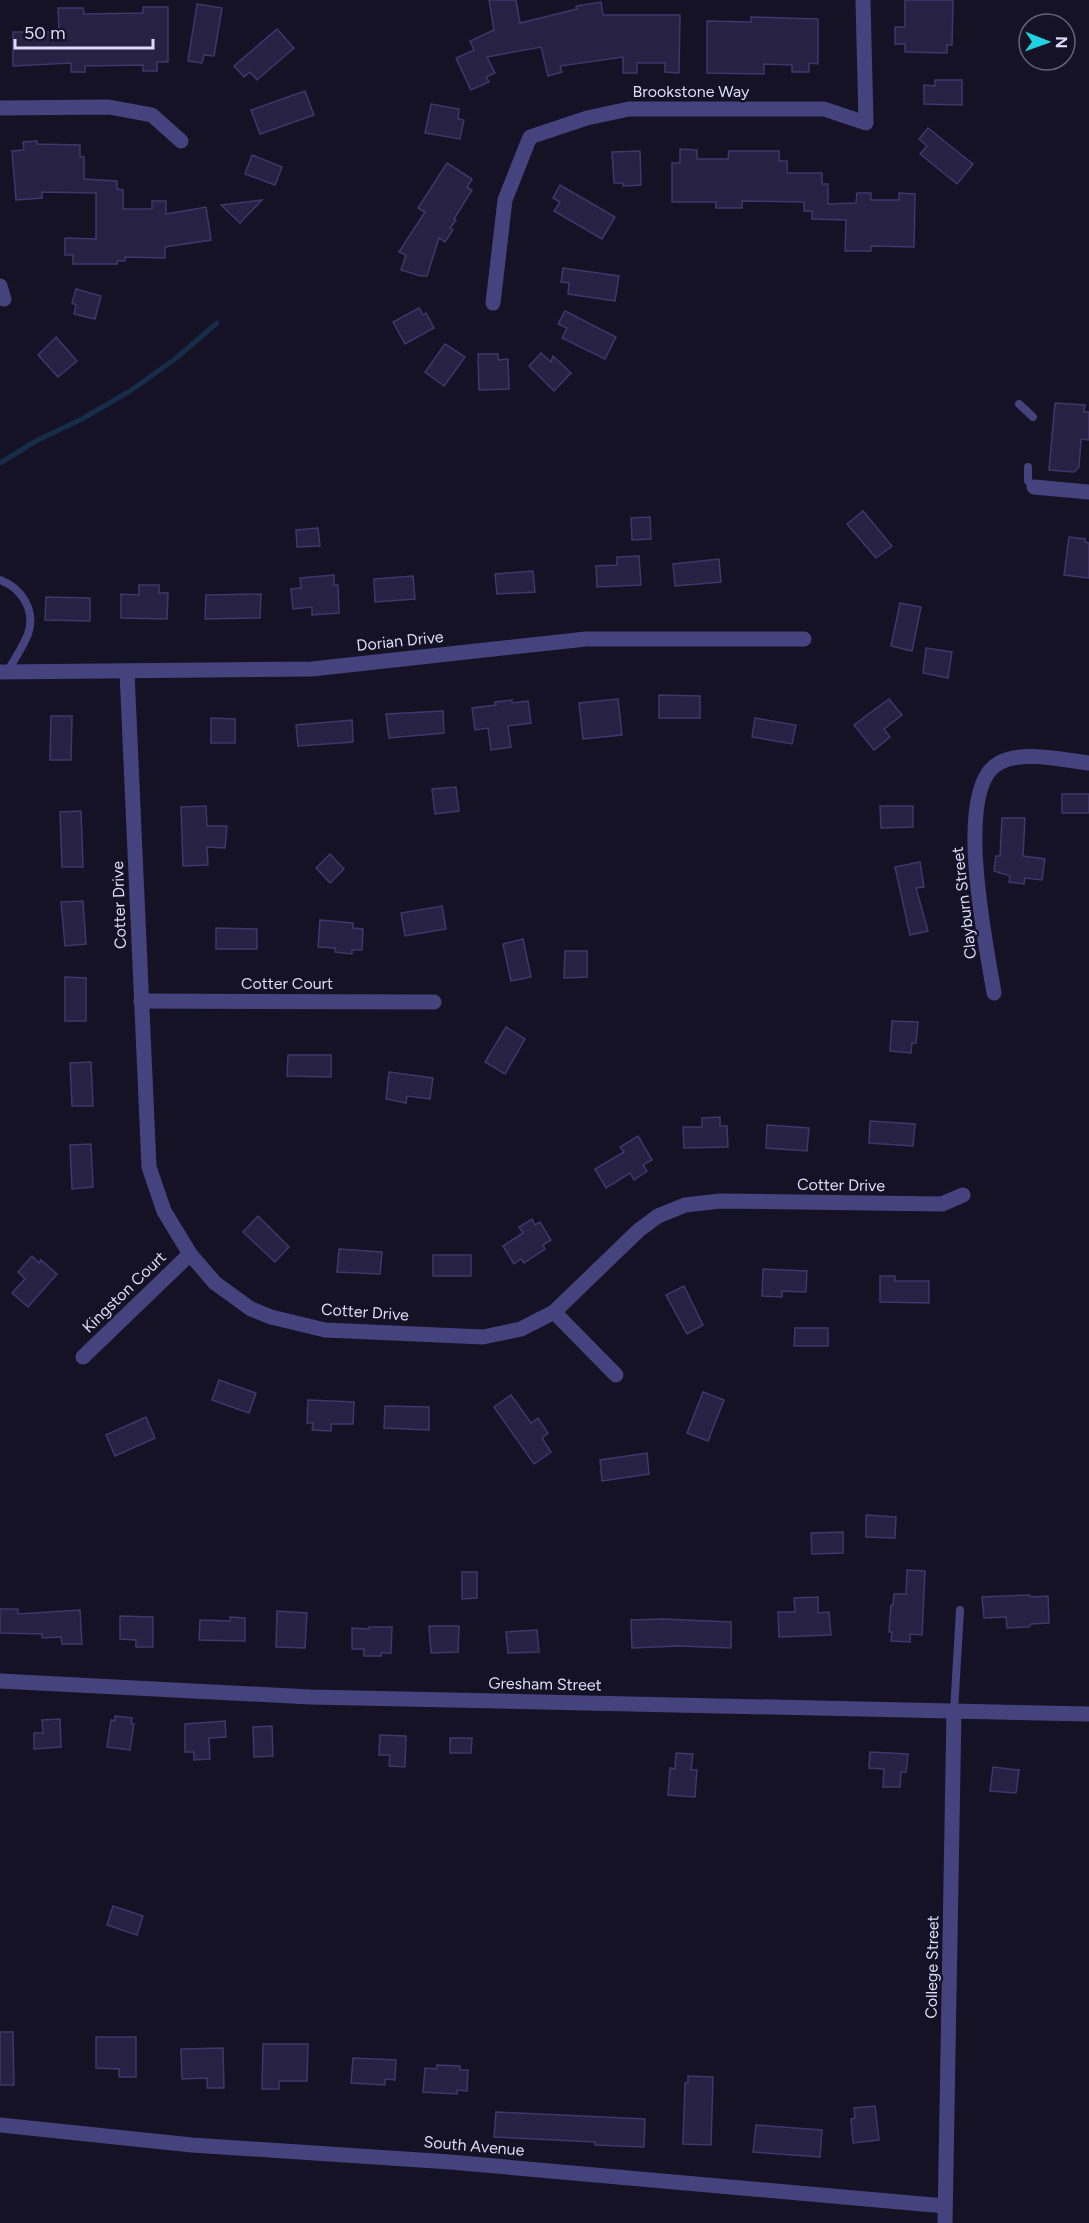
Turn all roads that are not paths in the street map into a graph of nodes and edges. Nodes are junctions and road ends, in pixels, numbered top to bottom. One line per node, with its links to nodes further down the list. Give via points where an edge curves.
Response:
1 (863, 0): 4 (street, Brookstone Way, via 866,123 824,109 629,109 530,137 505,200)
2 (0, 108): 3 (street, via 109,107 152,115)
3 (180, 141)
4 (493, 303)
5 (1019, 404): 6 (lane)
6 (1032, 417)
7 (1028, 467): 8 (lane, via 1028,481)
8 (1034, 487): 9 (street)
9 (1089, 492)
10 (0, 580): 12 (lane, via 15,588 30,612 28,633)
11 (804, 639): 13 (street, Dorian Drive, via 586,639 312,669)
12 (3, 672): 13 (street, Dorian Drive)
13 (127, 672): 16 (street, Cotter Drive)
14 (1089, 763): 15 (street, Clayburn Street, via 1014,757 997,763 981,787 975,822 975,863)
15 (994, 993)
16 (141, 1001): 17 (street, Cotter Court); 19 (street, Cotter Drive, via 149,1167 164,1211)
17 (434, 1002)
18 (963, 1195): 20 (street, Cotter Drive, via 942,1204 720,1201 685,1205 658,1216 639,1230)
19 (190, 1254): 20 (street, Cotter Drive, via 215,1283 251,1309 324,1330 483,1336 521,1329); 21 (street, Kingston Court)
20 (554, 1312): 22 (street)
21 (83, 1357)
22 (616, 1375)
23 (960, 1610): 25 (lane)
24 (0, 1681): 25 (street, Gresham Street, via 310,1696)
25 (954, 1711): 26 (street, Gresham Street); 28 (street, College Street)
26 (1089, 1714)
27 (0, 2125): 28 (street, South Avenue, via 192,2145 450,2162)
28 (945, 2206): 29 (street, College Street)
29 (945, 2223)

